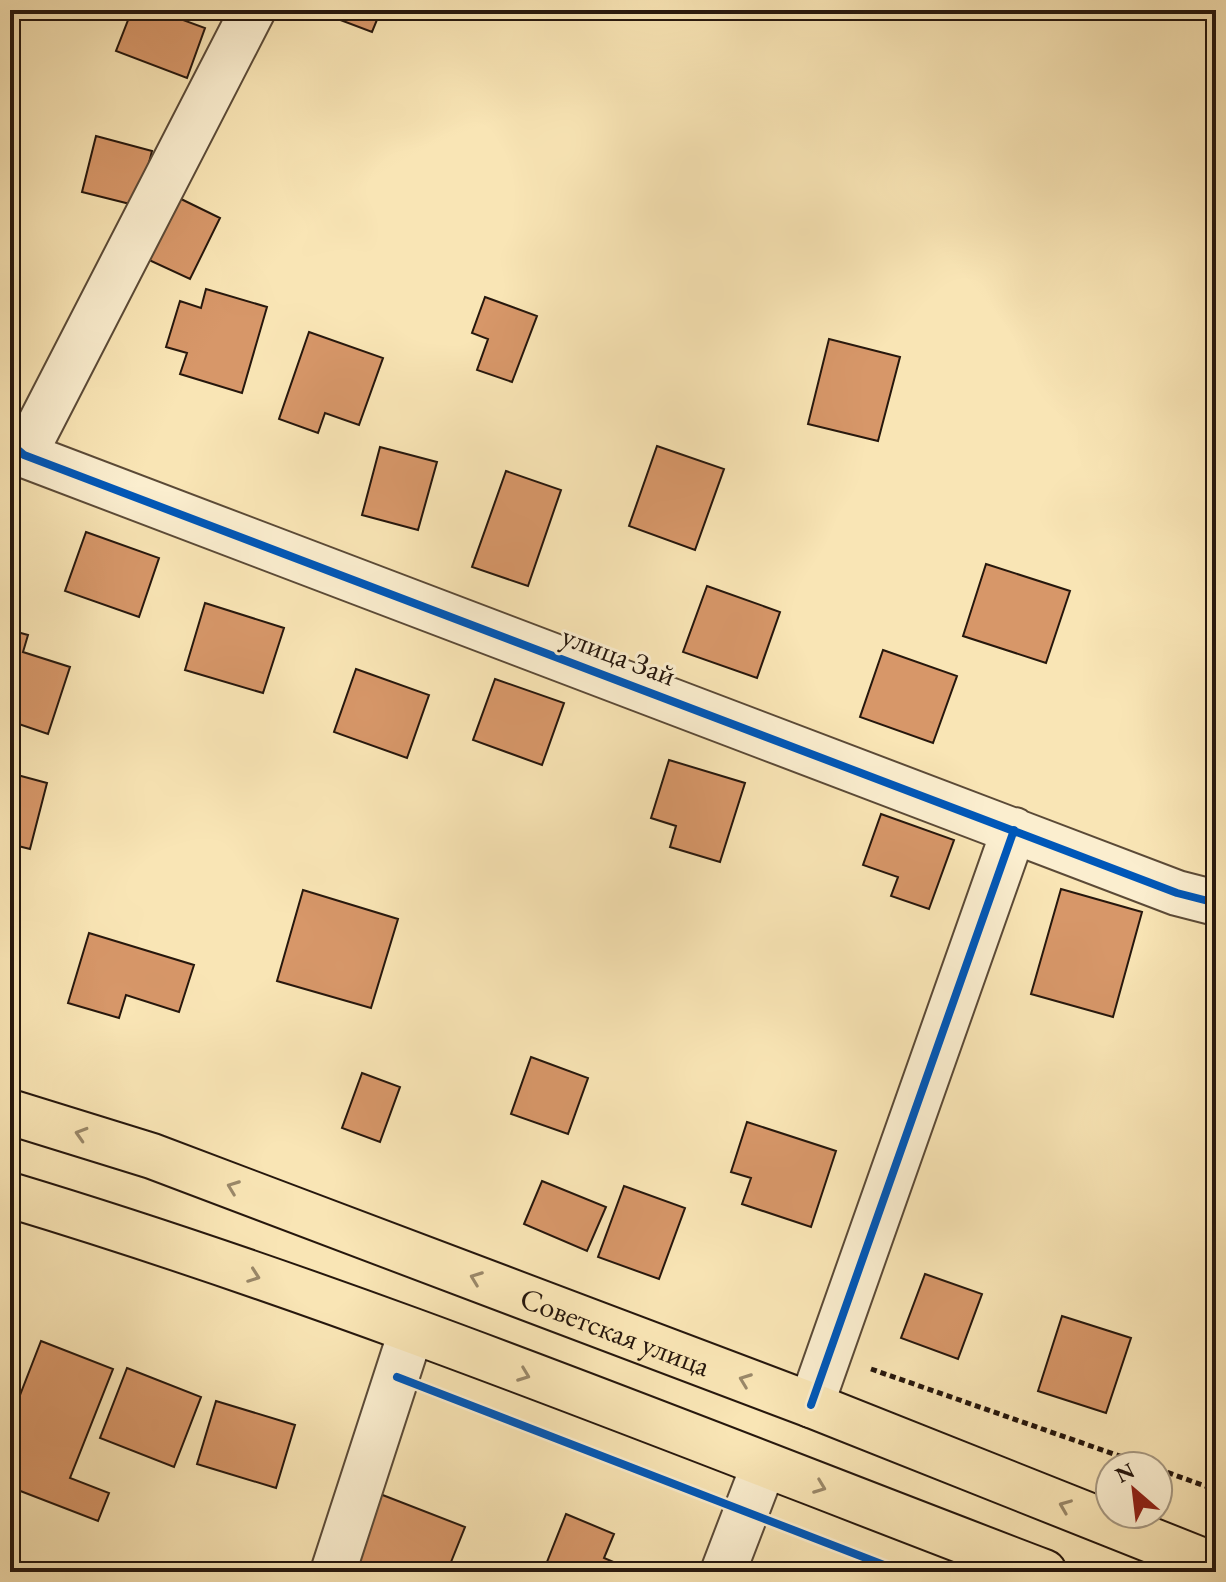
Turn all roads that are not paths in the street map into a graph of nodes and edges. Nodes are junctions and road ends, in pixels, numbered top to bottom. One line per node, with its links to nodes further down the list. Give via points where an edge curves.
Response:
1 (253, 10): 2 (street)
2 (17, 449): 3 (street, улица Зай)
3 (1014, 830): 4 (street, улица Зай); 8 (street)
4 (1216, 903)
5 (10, 1112): 8 (main road, Советская улица, one-way to 5, via 152,1156)
6 (10, 1195): 7 (main road, one-way to 7, via 128,1231)
7 (411, 1332): 9 (main road, one-way to 9); 11 (street)
8 (811, 1405): 10 (main road, Советская улица, one-way to 8)
9 (764, 1465): 12 (street); 13 (main road, one-way to 13)
10 (1216, 1566)
11 (333, 1572)
12 (723, 1572)
13 (1044, 1572)

